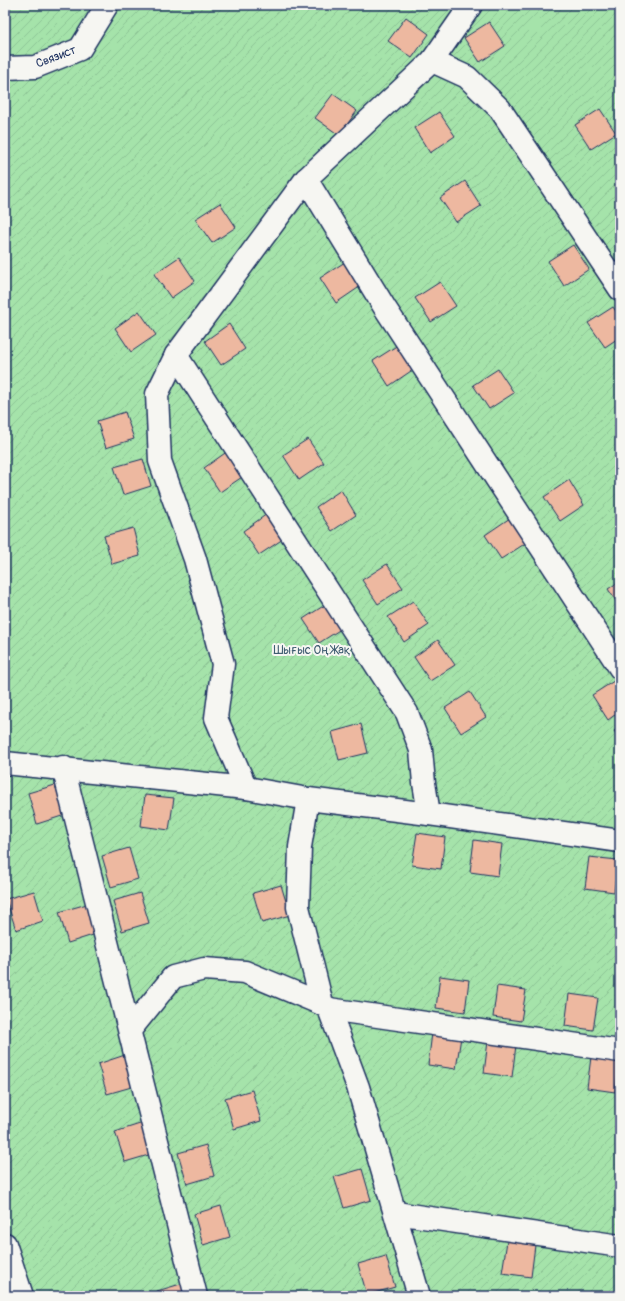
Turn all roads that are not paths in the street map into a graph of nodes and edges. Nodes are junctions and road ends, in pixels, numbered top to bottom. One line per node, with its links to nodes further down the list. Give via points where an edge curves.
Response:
1 (107, 5): 4 (street, Связист, via 80,49 35,67)
2 (471, 5): 3 (street)
3 (432, 61): 5 (street); 6 (street, via 467,77 500,109)
4 (5, 68)
5 (306, 179): 7 (street); 8 (street, via 389,315)
6 (620, 289)
7 (176, 354): 11 (street, via 157,394 160,461 195,559 223,664 216,718); 13 (street, via 407,713 421,750)
8 (620, 668)
9 (5, 763): 10 (street)
10 (63, 768): 11 (street); 16 (street)
11 (246, 788): 12 (street)
12 (308, 799): 13 (street); 15 (street, via 300,847 298,907)
13 (429, 814): 14 (street)
14 (620, 841)
15 (326, 1006): 16 (street, via 245,972 204,969 173,977); 17 (street); 18 (street, via 358,1087)
16 (130, 1030): 22 (street)
17 (620, 1051)
18 (396, 1213): 20 (street); 23 (street)
19 (5, 1244): 21 (street)
20 (620, 1246)
21 (22, 1296)
22 (196, 1296)
23 (419, 1296)

